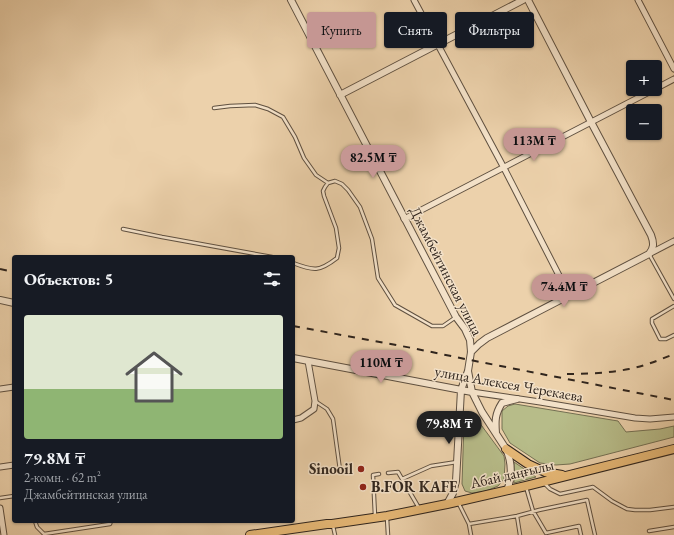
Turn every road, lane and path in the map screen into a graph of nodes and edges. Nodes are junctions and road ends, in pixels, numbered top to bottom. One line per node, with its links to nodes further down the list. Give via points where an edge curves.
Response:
1 (291, 0): 13 (street, Джамбейтинская улица)
2 (414, 0): 6 (street)
3 (523, 0): 7 (street)
4 (528, 0): 16 (street)
5 (638, 0): 10 (street)
6 (421, 12)
7 (447, 39)
8 (430, 48): 13 (street)
9 (440, 48): 17 (street)
10 (674, 69)
11 (674, 79): 12 (street)
12 (662, 85)
13 (340, 95): 19 (street, Джамбейтинская улица)
14 (641, 96): 16 (street)
15 (214, 108): 18 (lane, via 255,106 283,117 304,158 316,175)
16 (591, 122): 17 (street); 22 (street, via 651,235 654,245)
17 (504, 168): 19 (street); 25 (street)
18 (328, 183): 24 (lane, via 323,191 336,228 339,248 337,258 318,269 309,269); 30 (lane, via 342,184 360,207 372,239 378,278 395,305 432,326 443,326)
19 (404, 219): 30 (street, Джамбейтинская улица)
20 (123, 229): 23 (lane)
21 (674, 241): 22 (street)
22 (649, 254): 25 (street); 26 (lane)
23 (261, 255)
24 (295, 264)
25 (569, 295): 32 (street, via 487,338)
26 (674, 299)
27 (0, 300): 28 (street)
28 (12, 303)
29 (674, 306): 31 (lane, via 652,319 652,323 660,339)
30 (456, 317): 32 (street, Джамбейтинская улица, via 470,340)
31 (674, 335)
32 (471, 352): 35 (street, Джамбейтинская улица)
33 (295, 358): 34 (street, улица Алексея Черекаева)
34 (308, 361): 38 (street, улица Алексея Черекаева); 41 (street)
35 (468, 371): 38 (street, Джамбейтинская улица); 39 (street)
36 (12, 387): 37 (street)
37 (0, 389)
38 (461, 390): 39 (street, улица Алексея Черекаева); 48 (street, Джамбейтинская улица)
39 (472, 392): 40 (street, улица Алексея Черекаева); 44 (street)
40 (517, 398): 42 (street, улица Алексея Черекаева, via 635,418); 44 (street, via 502,403 497,410)
41 (315, 401): 43 (street, via 314,409); 51 (lane, via 327,409 332,419)
42 (674, 417)
43 (295, 420)
44 (496, 435): 46 (street)
45 (674, 445): 54 (main road)
46 (506, 449): 54 (main road, via 545,472); 58 (street, via 511,474)
47 (674, 449): 54 (main road)
48 (457, 462): 55 (lane, via 431,466); 62 (street, Джамбейтинская улица, via 456,481)
49 (12, 465): 50 (street)
50 (0, 467)
51 (340, 470)
52 (388, 473): 55 (lane, via 398,472)
53 (379, 474): 69 (lane, via 373,475)
54 (567, 476): 56 (main road, Абай даңғылы)
55 (402, 479): 65 (lane)
56 (543, 482): 57 (main road, Абай даңғылы); 63 (lane, via 560,494 593,487 627,509)
57 (526, 486): 58 (main road, Абай даңғылы); 66 (lane)
58 (507, 490): 61 (main road, Абай даңғылы)
59 (12, 496): 60 (lane)
60 (0, 498)
61 (458, 502): 62 (main road, Абай даңғылы); 73 (lane)
62 (447, 504): 65 (main road, Абай даңғылы)
63 (674, 507)
64 (0, 508): 78 (street)
65 (420, 510): 67 (main road, Абай даңғылы)
66 (533, 512): 68 (lane); 77 (lane); 85 (lane, via 587,500)
67 (387, 516): 69 (main road, Абай даңғылы); 81 (lane)
68 (517, 516): 73 (lane); 83 (lane)
69 (375, 517): 72 (main road, Абай даңғылы)
70 (35, 523): 71 (lane, via 44,534)
71 (110, 523)
72 (332, 524): 76 (main road, Абай даңғылы); 80 (lane)
73 (469, 524): 82 (lane)
74 (674, 527): 75 (lane)
75 (649, 531)
76 (269, 534): 79 (main road, Абай даңғылы)
77 (546, 534): 84 (lane, via 579,526)
78 (4, 535)
79 (250, 535)
80 (335, 535)
81 (388, 535)
82 (471, 535)
83 (520, 535)
84 (581, 535)
85 (595, 535)

